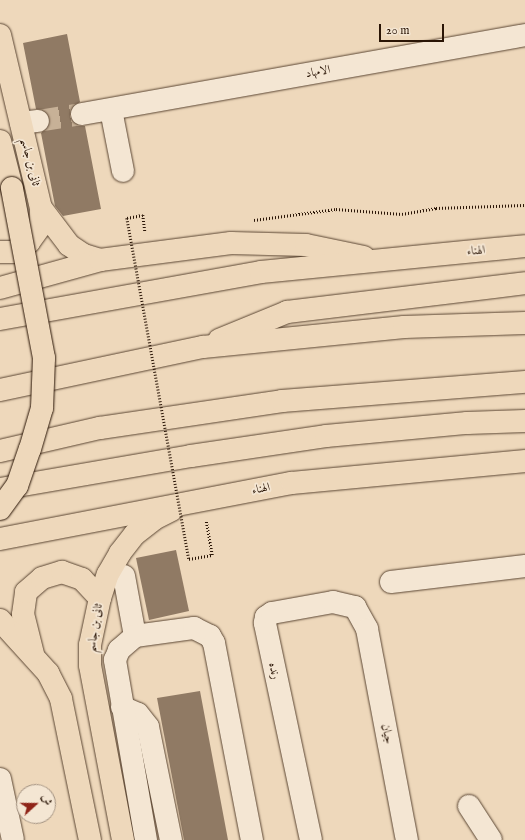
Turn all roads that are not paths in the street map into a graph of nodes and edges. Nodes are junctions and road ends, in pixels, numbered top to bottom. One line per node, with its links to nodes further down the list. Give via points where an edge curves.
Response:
1 (0, 35): 7 (main road, ثانى بن جاسم, via 30,122)
2 (525, 35): 3 (street, الامهاد)
3 (111, 110): 4 (street, الامهاد); 6 (street)
4 (82, 114)
5 (0, 142): 24 (main road, bridge, via 12,188 44,358 42,408 17,486)
6 (123, 171)
7 (41, 208): 9 (main road, via 40,227 29,242 13,252); 10 (main road, ثانى بن جاسم, via 69,246 84,255)
8 (525, 246): 11 (main road, الهناء)
9 (0, 252)
10 (100, 260): 11 (main road, via 231,243 268,242 313,246); 13 (main road)
11 (379, 262): 14 (main road, الهناء, via 261,272)
12 (525, 283): 16 (main road, via 287,312)
13 (0, 288)
14 (0, 319)
15 (525, 323): 16 (main road, via 404,327)
16 (203, 347): 18 (main road)
17 (525, 382): 20 (main road, via 282,401 100,428)
18 (0, 390)
19 (525, 421): 22 (main road, via 467,423 326,436)
20 (0, 451)
21 (525, 461): 23 (main road, الهناء, via 292,483)
22 (0, 489)
23 (196, 500): 25 (main road, الهناء); 29 (main road, ثانى بن جاسم, via 154,519 135,534 108,574)
24 (0, 509)
25 (0, 538)
26 (525, 566): 28 (street)
27 (124, 576): 32 (street)
28 (391, 582)
29 (100, 598): 33 (main road, via 82,579 62,572 42,578 26,592 23,614); 39 (main road, ثانى بن جاسم, via 90,644 90,665)
30 (0, 620): 33 (main road)
31 (367, 629): 43 (street, رنده, via 358,612 347,604 333,602 272,613 266,617 266,633); 44 (street, جيان)
32 (135, 636): 34 (street, via 122,646 115,660); 42 (street, via 194,628 210,636 216,652)
33 (33, 654): 38 (main road, via 48,673 61,699)
34 (122, 707): 40 (street); 41 (street, via 138,714 148,727)
35 (0, 779): 37 (street)
36 (469, 806): 45 (street)
37 (13, 840)
38 (90, 840)
39 (123, 840)
40 (146, 840)
41 (170, 840)
42 (252, 840)
43 (311, 840)
44 (407, 840)
45 (491, 840)

